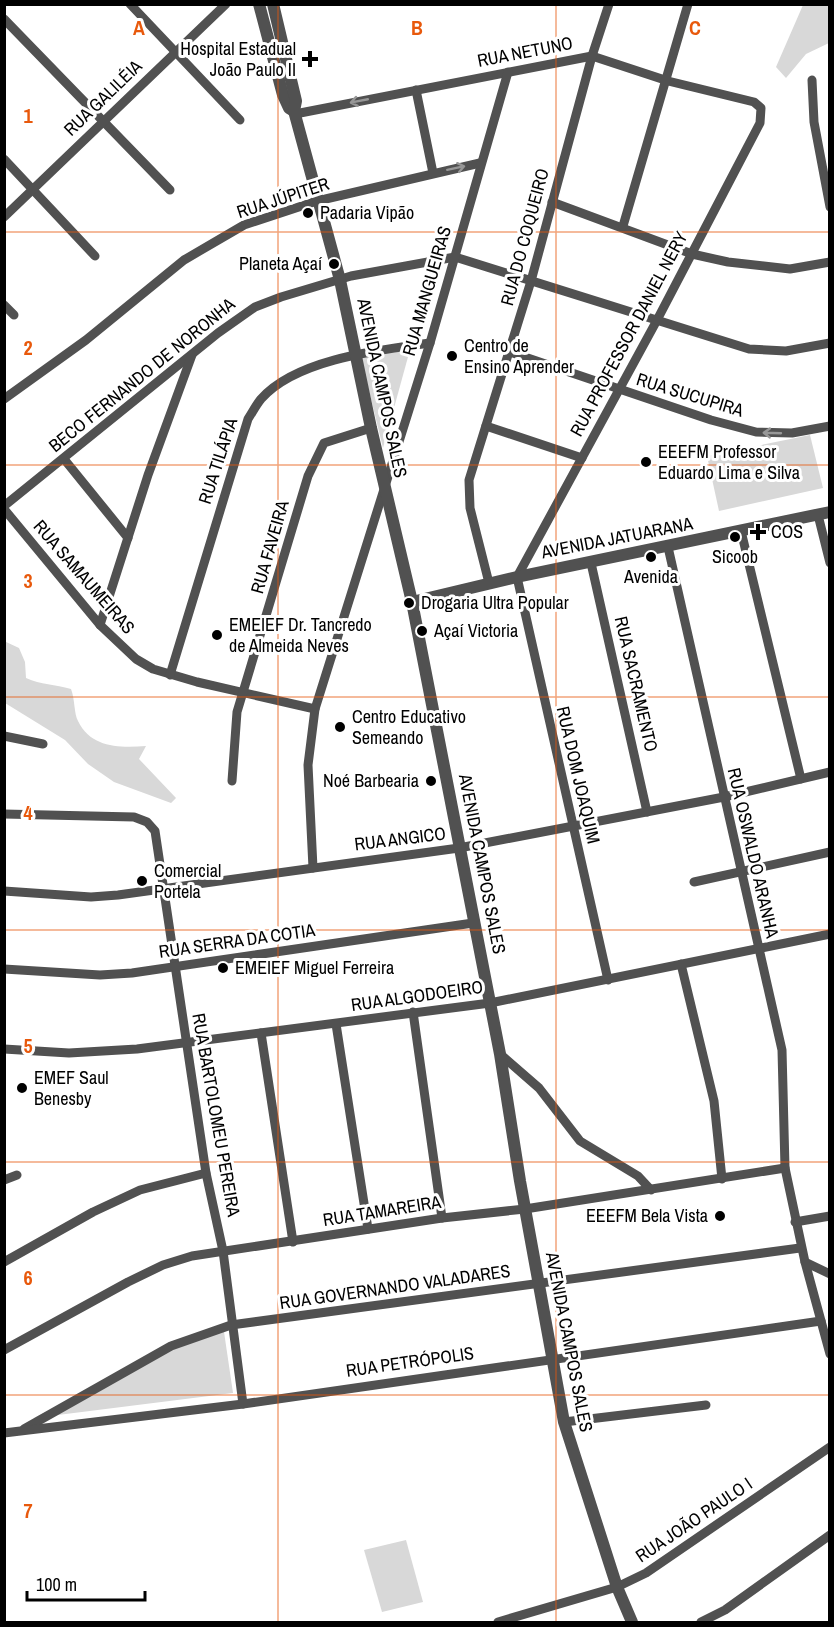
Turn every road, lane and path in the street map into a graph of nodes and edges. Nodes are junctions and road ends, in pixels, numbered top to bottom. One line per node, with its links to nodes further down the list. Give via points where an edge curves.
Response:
1 (130, 4): 8 (street)
2 (226, 4): 8 (street, RUA GALILÉIA)
3 (260, 4): 15 (street, AVENIDA CAMPOS SALES, via 283,95)
4 (273, 4): 15 (street, AVENIDA CAMPOS SALES, via 296,101)
5 (609, 4): 9 (street, RUA DO COQUEIRO)
6 (688, 4): 12 (street)
7 (4, 19): 17 (street)
8 (175, 51): 16 (street); 17 (street, RUA GALILÉIA)
9 (592, 56): 10 (street, RUA NETUNO); 12 (street, RUA NETUNO); 25 (street, RUA DO COQUEIRO)
10 (508, 72): 13 (street, RUA NETUNO); 19 (street, RUA MANGUEIRAS)
11 (812, 80): 21 (street, via 812,111)
12 (668, 81): 14 (street, RUA NETUNO); 28 (street)
13 (416, 90): 15 (street, RUA NETUNO, one-way to 15); 20 (street)
14 (759, 105): 29 (street, RUA PROFESSOR DANIEL NERY, via 760,123)
15 (294, 112): 24 (street, AVENIDA CAMPOS SALES)
16 (240, 120)
17 (103, 122): 22 (street, RUA GALILÉIA); 23 (street)
18 (4, 159): 22 (street)
19 (480, 163): 20 (street, RUA JÚPITER, one-way to 19); 31 (street, RUA MANGUEIRAS)
20 (433, 173): 24 (street, RUA JÚPITER)
21 (826, 180): 26 (street)
22 (33, 189): 27 (street, RUA GALILÉIA); 30 (street)
23 (170, 190)
24 (317, 201): 33 (street, AVENIDA CAMPOS SALES); 44 (street, RUA JÚPITER, via 244,225 203,247)
25 (552, 202): 28 (street); 34 (street, RUA DO COQUEIRO)
26 (830, 207)
27 (4, 217)
28 (623, 226): 29 (street)
29 (692, 254): 32 (street, via 774,268); 37 (street, RUA PROFESSOR DANIEL NERY)
30 (95, 256)
31 (455, 257): 33 (street, BECO FERNANDO DE NORONHA); 34 (street, BECO FERNANDO DE NORONHA); 38 (street, RUA MANGUEIRAS)
32 (830, 262)
33 (340, 280): 41 (street, BECO FERNANDO DE NORONHA, via 255,307); 42 (street, AVENIDA CAMPOS SALES)
34 (531, 281): 37 (street, BECO FERNANDO DE NORONHA); 40 (street, RUA DO COQUEIRO)
35 (4, 305): 36 (street)
36 (14, 315)
37 (656, 322): 39 (street, BECO FERNANDO DE NORONHA, via 748,349 786,351); 43 (street, RUA PROFESSOR DANIEL NERY)
38 (430, 343): 42 (street, RUA TILÁPIA); 50 (street, RUA MANGUEIRAS)
39 (830, 343)
40 (510, 352): 43 (street, RUA SUCUPIRA); 45 (street, RUA DO COQUEIRO)
41 (193, 353): 49 (street, BECO FERNANDO DE NORONHA); 54 (street)
42 (357, 356): 47 (street, AVENIDA CAMPOS SALES); 62 (street, RUA TILÁPIA, via 305,370 280,383 261,399 248,419)
43 (619, 390): 46 (street, RUA SUCUPIRA, one-way to 43, via 792,433 756,432); 48 (street, RUA PROFESSOR DANIEL NERY)
44 (4, 399)
45 (486, 426): 48 (street); 59 (street, RUA DO COQUEIRO, via 474,462 469,496)
46 (830, 426)
47 (371, 429): 50 (street, AVENIDA CAMPOS SALES); 63 (street, RUA FAVEIRA, via 331,439 316,455)
48 (582, 458): 58 (street, RUA PROFESSOR DANIEL NERY)
49 (64, 459): 51 (street, BECO FERNANDO DE NORONHA); 54 (street)
50 (385, 488): 60 (street, AVENIDA CAMPOS SALES); 64 (street, RUA MANGUEIRAS)
51 (4, 507): 61 (street, RUA SAMAUMEIRAS)
52 (824, 513): 53 (street, AVENIDA JATUARANA); 57 (street)
53 (741, 531): 55 (street, AVENIDA JATUARANA); 68 (street)
54 (128, 538): 61 (street)
55 (668, 547): 56 (street, AVENIDA JATUARANA); 70 (street, RUA OSWALDO ARANHA)
56 (591, 563): 58 (street, AVENIDA JATUARANA); 71 (street, RUA SACRAMENTO)
57 (830, 563)
58 (517, 577): 59 (street, AVENIDA JATUARANA); 73 (street, RUA DOM JOAQUIM)
59 (489, 583): 60 (street, AVENIDA JATUARANA)
60 (412, 602): 74 (street, AVENIDA CAMPOS SALES)
61 (100, 625): 62 (street, RUA SAMAUMEIRAS, via 136,658)
62 (170, 675): 63 (street, RUA SAMAUMEIRAS)
63 (243, 693): 64 (street, RUA SAMAUMEIRAS); 69 (street, RUA FAVEIRA, via 234,735)
64 (315, 709): 76 (street, RUA MANGUEIRAS, via 308,765)
65 (4, 736): 66 (street)
66 (43, 744)
67 (830, 771): 68 (street, RUA ANGICO)
68 (801, 779): 70 (street, RUA ANGICO)
69 (232, 781)
70 (724, 797): 71 (street, RUA ANGICO); 77 (street, RUA OSWALDO ARANHA)
71 (647, 812): 73 (street, RUA ANGICO)
72 (4, 814): 80 (street, RUA BARTOLOMEU PEREIRA, via 134,818 147,822 155,831)
73 (572, 827): 74 (street, RUA ANGICO); 87 (street, RUA DOM JOAQUIM)
74 (459, 848): 76 (street, RUA ANGICO); 81 (street, AVENIDA CAMPOS SALES)
75 (830, 852): 77 (street)
76 (313, 868): 80 (street, RUA ANGICO)
77 (742, 871): 78 (street); 83 (street, RUA OSWALDO ARANHA)
78 (694, 882)
79 (4, 891): 80 (street, RUA ANGICO, via 91,897)
80 (163, 891): 85 (street, RUA BARTOLOMEU PEREIRA)
81 (473, 923): 85 (street, RUA SERRA DA COTIA); 88 (street, AVENIDA CAMPOS SALES)
82 (830, 934): 83 (street, RUA ALGODOEIRO)
83 (758, 948): 84 (street, RUA ALGODOEIRO); 95 (street, RUA OSWALDO ARANHA, via 784,1064)
84 (681, 964): 87 (street, RUA ALGODOEIRO); 98 (street, via 714,1101)
85 (174, 967): 86 (street, RUA SERRA DA COTIA, via 100,975); 92 (street, RUA BARTOLOMEU PEREIRA)
86 (4, 969)
87 (608, 980): 88 (street, RUA ALGODOEIRO)
88 (490, 1003): 89 (street, RUA ALGODOEIRO); 94 (street, AVENIDA CAMPOS SALES)
89 (413, 1012): 90 (street, RUA ALGODOEIRO); 103 (street)
90 (336, 1024): 91 (street, RUA ALGODOEIRO); 105 (street)
91 (261, 1033): 92 (street, RUA ALGODOEIRO); 106 (street)
92 (187, 1043): 93 (street, RUA ALGODOEIRO, via 69,1053); 96 (street, RUA BARTOLOMEU PEREIRA)
93 (4, 1049)
94 (500, 1054): 100 (street, via 539,1088 580,1141 638,1176); 101 (street, AVENIDA CAMPOS SALES)
95 (785, 1168): 98 (street, RUA TAMAREIRA); 104 (street, RUA OSWALDO ARANHA)
96 (206, 1173): 108 (street, RUA BARTOLOMEU PEREIRA); 109 (street, via 140,1190)
97 (17, 1175): 99 (street)
98 (722, 1179): 100 (street, RUA TAMAREIRA)
99 (4, 1180)
100 (651, 1190): 101 (street, RUA TAMAREIRA)
101 (525, 1209): 103 (street, RUA TAMAREIRA); 112 (street, AVENIDA CAMPOS SALES)
102 (830, 1216): 104 (street)
103 (442, 1218): 105 (street, RUA TAMAREIRA)
104 (795, 1222): 107 (street, RUA OSWALDO ARANHA)
105 (368, 1229): 106 (street, RUA TAMAREIRA)
106 (293, 1242): 108 (street, RUA TAMAREIRA)
107 (800, 1248): 110 (street, RUA OSWALDO ARANHA); 112 (street, RUA GOVERNANDO VALADARES)
108 (223, 1251): 114 (street, RUA BARTOLOMEU PEREIRA); 115 (street, RUA TAMAREIRA, via 163,1265)
109 (4, 1262)
110 (805, 1262): 111 (street); 113 (street)
111 (830, 1274)
112 (539, 1284): 114 (street, RUA GOVERNANDO VALADARES); 117 (street, AVENIDA CAMPOS SALES)
113 (820, 1321): 116 (street); 117 (street, RUA PETRÓPOLIS)
114 (231, 1325): 118 (street, RUA BARTOLOMEU PEREIRA); 121 (street, RUA GOVERNANDO VALADARES, via 171,1346)
115 (4, 1350)
116 (830, 1354)
117 (552, 1359): 118 (street, RUA PETRÓPOLIS); 120 (street, AVENIDA CAMPOS SALES)
118 (243, 1404): 121 (street, RUA PETRÓPOLIS)
119 (706, 1405): 120 (street)
120 (564, 1422): 125 (street, AVENIDA CAMPOS SALES)
121 (19, 1432): 122 (street, RUA PETRÓPOLIS)
122 (4, 1433)
123 (830, 1447): 125 (street, RUA JOÃO PAULO I, via 669,1560)
124 (830, 1535): 128 (street)
125 (617, 1587): 126 (street, RUA JOÃO PAULO I); 127 (street, AVENIDA CAMPOS SALES)
126 (498, 1623)
127 (632, 1623)
128 (701, 1623)

